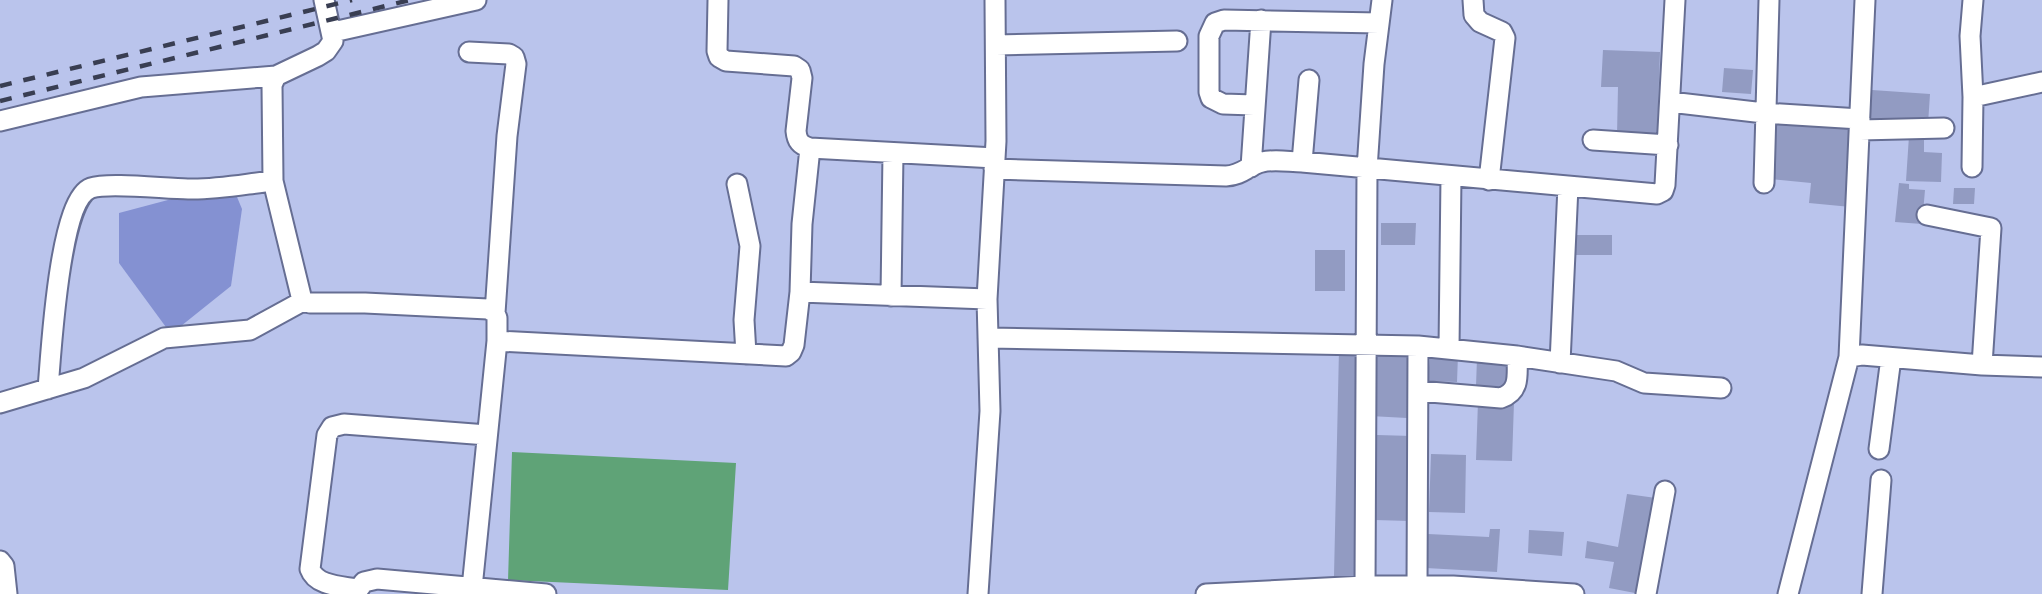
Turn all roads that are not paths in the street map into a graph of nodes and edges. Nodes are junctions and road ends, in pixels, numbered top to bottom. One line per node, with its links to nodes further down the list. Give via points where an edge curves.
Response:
1 (324, 0): 13 (street)
2 (476, 0): 13 (street)
3 (718, 0): 29 (street, via 719,57 800,70 797,139)
4 (995, 0): 15 (street)
5 (1382, 0): 12 (street)
6 (1473, 0): 37 (street, via 1474,15 1505,38)
7 (1675, 0): 21 (street)
8 (1769, 0): 23 (street)
9 (1865, 0): 25 (street)
10 (1973, 0): 20 (street)
11 (1261, 20): 12 (street); 22 (street); 22 (street, via 1224,20 1215,23 1209,36 1212,98 1223,104)
12 (1379, 23): 35 (street)
13 (332, 32): 17 (street, via 333,41 326,51)
14 (1177, 41): 15 (street)
15 (996, 45): 32 (street)
16 (468, 52): 47 (street, via 509,54 516,64)
17 (276, 76): 24 (street, via 142,87); 38 (street, via 271,98)
18 (1309, 80): 31 (street)
19 (2042, 82): 20 (street)
20 (1973, 97): 34 (street)
21 (1670, 102): 23 (street); 28 (street)
22 (1254, 105): 33 (street)
23 (1765, 113): 25 (street); 39 (street)
24 (0, 121)
25 (1860, 125): 26 (street); 55 (street)
26 (1944, 128)
27 (1593, 140): 28 (street)
28 (1668, 145): 41 (street, via 1665,185 1657,194)
29 (810, 148): 30 (street); 43 (street)
30 (893, 153): 32 (street); 44 (street)
31 (1302, 162): 33 (street, via 1266,161); 35 (street)
32 (995, 163): 33 (street, via 1226,176); 45 (street)
33 (1251, 167)
34 (1972, 167)
35 (1367, 169): 36 (street); 50 (street)
36 (1451, 176): 37 (street); 52 (street)
37 (1489, 180): 41 (street)
38 (274, 181): 46 (street); 61 (street, via 189,189 101,186 85,191 65,241)
39 (1764, 183)
40 (737, 184): 53 (street, via 750,246)
41 (1567, 186): 57 (street)
42 (1927, 215): 58 (street, via 1992,228)
43 (800, 292): 44 (street); 53 (street, via 791,352 786,356)
44 (891, 296): 45 (street)
45 (987, 299): 48 (street)
46 (303, 301): 47 (street, via 488,309); 61 (street, via 250,330 155,341 84,378)
47 (495, 313): 49 (street)
48 (988, 338): 50 (street); 75 (street, via 990,411)
49 (497, 341): 53 (street); 64 (street)
50 (1368, 345): 51 (street); 69 (street)
51 (1418, 346): 52 (street); 62 (street)
52 (1449, 349): 54 (street)
53 (746, 354)
54 (1517, 356): 57 (street); 62 (street, via 1517,381 1510,395)
55 (1849, 357): 56 (street); 79 (street)
56 (1891, 358): 58 (street); 65 (street)
57 (1560, 363): 60 (street, via 1616,371 1644,383)
58 (1982, 365): 59 (street)
59 (2042, 367)
60 (1721, 388)
61 (48, 389): 63 (street)
62 (1418, 391): 71 (street)
63 (0, 403)
64 (487, 435): 70 (street); 72 (street, via 344,424 332,428 327,435 310,569 320,581)
65 (1879, 450)
66 (1881, 480): 80 (street)
67 (1665, 491): 78 (street)
68 (0, 561): 73 (street)
69 (1365, 586): 71 (street); 76 (street)
70 (472, 588): 72 (street, via 377,579 364,582); 74 (street)
71 (1417, 588): 77 (street)
72 (356, 592)
73 (9, 593)
74 (546, 594)
75 (978, 594)
76 (1206, 594)
77 (1574, 594)
78 (1646, 594)
79 (1788, 594)
80 (1872, 594)

